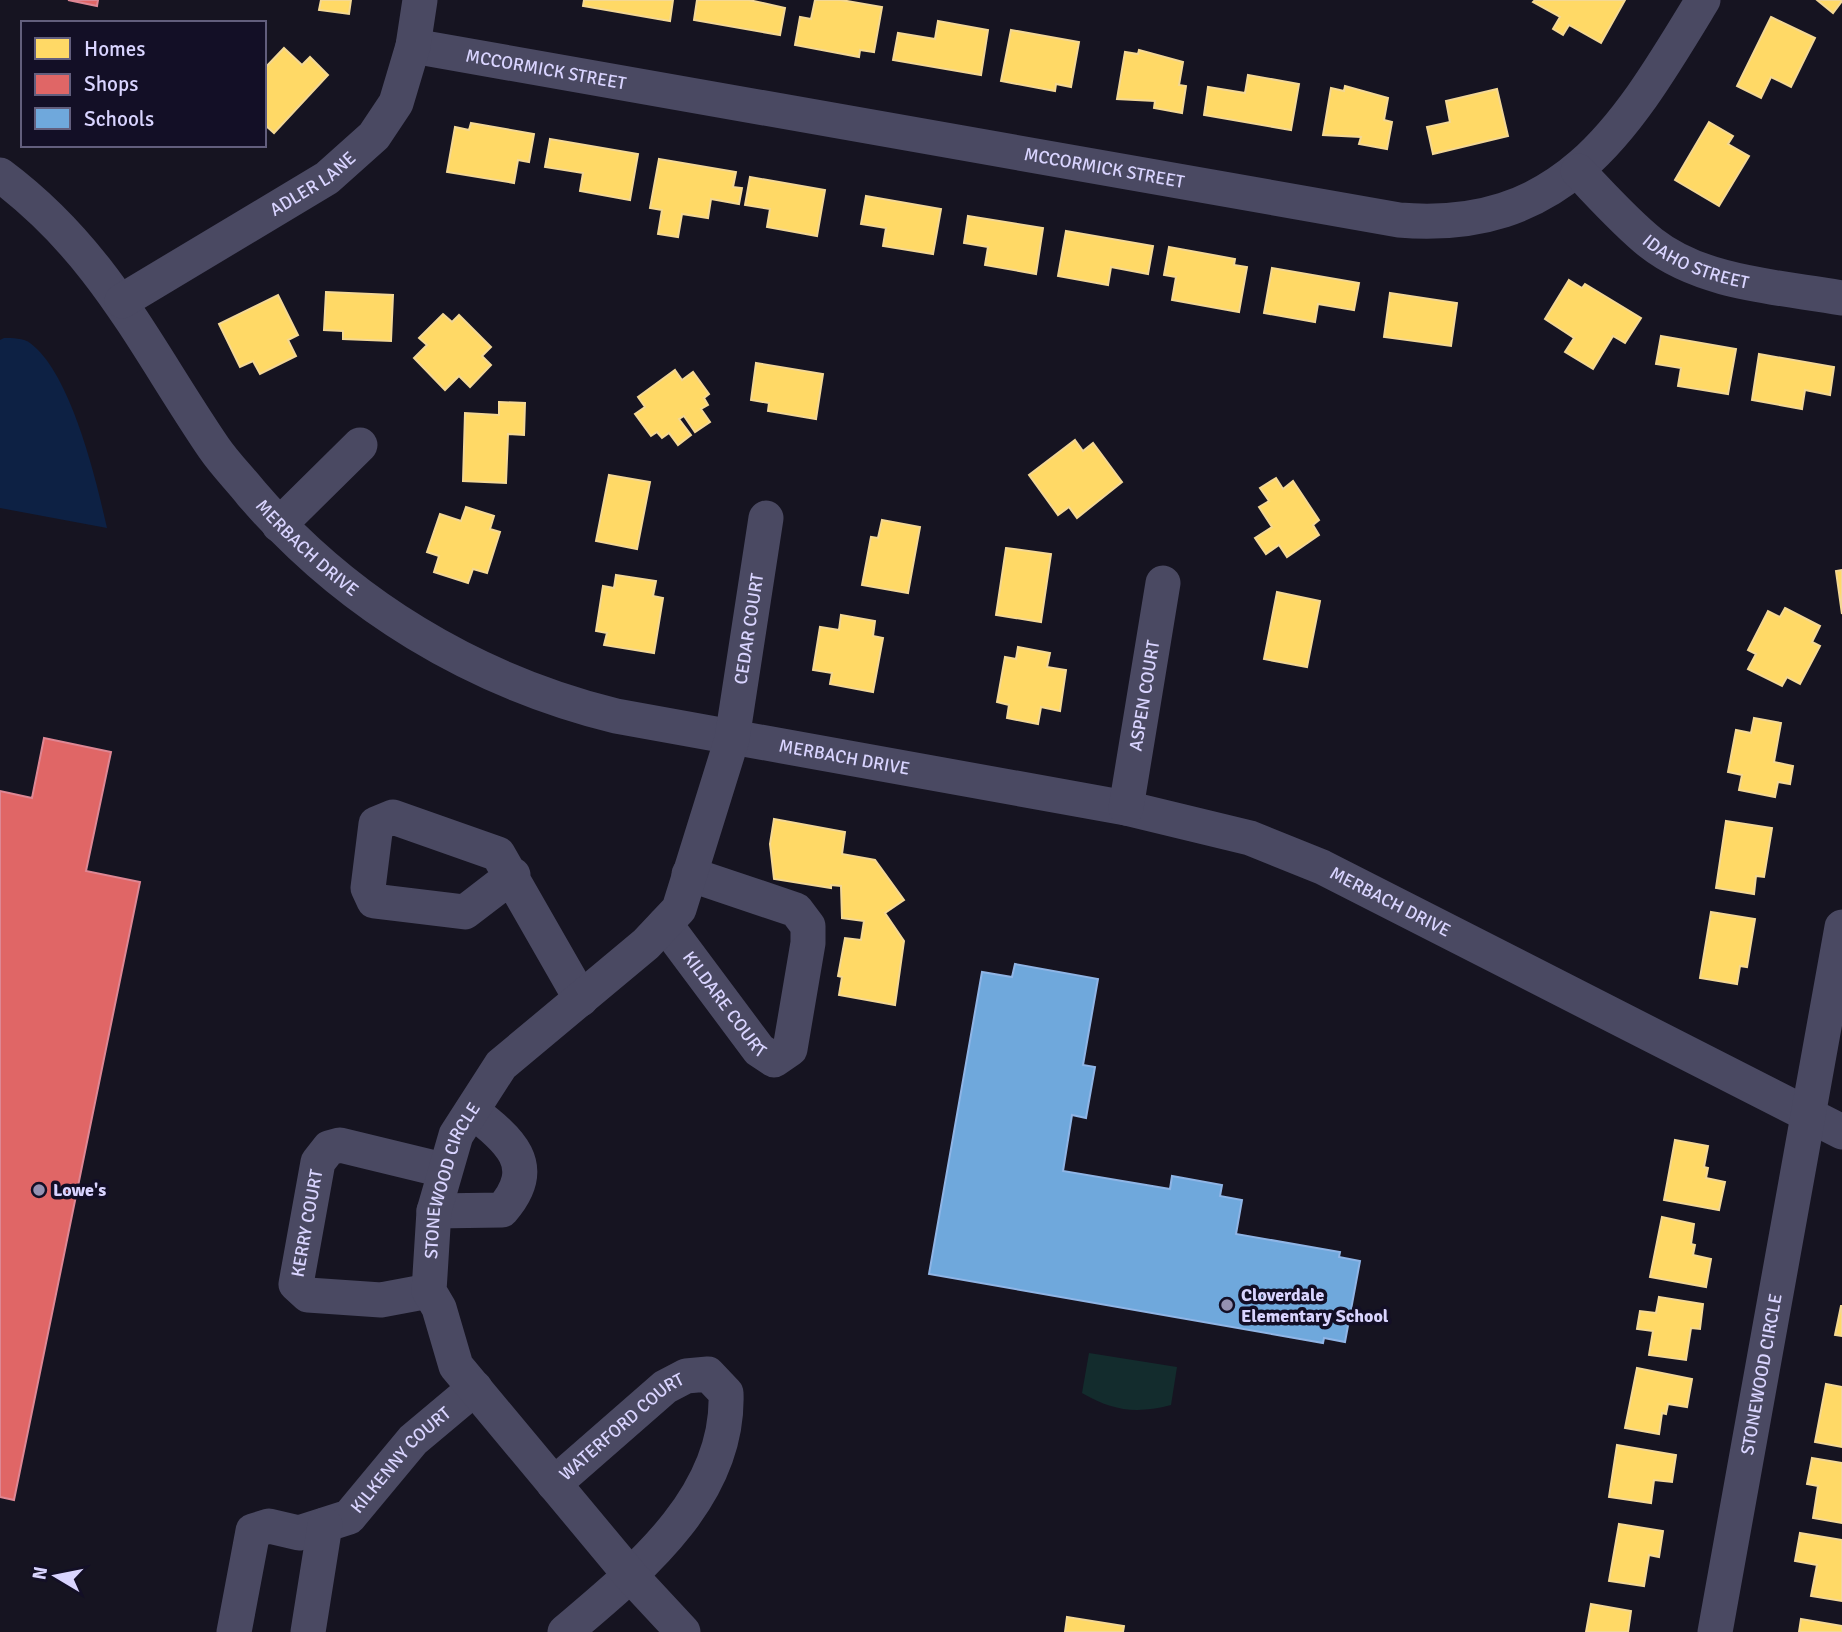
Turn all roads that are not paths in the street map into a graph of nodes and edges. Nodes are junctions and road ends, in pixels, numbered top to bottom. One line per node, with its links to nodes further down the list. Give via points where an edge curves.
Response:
1 (420, 0): 3 (street, ADLER LANE)
2 (1703, 0): 4 (street, MCCORMICK STREET, via 1642,101)
3 (413, 46): 4 (street, MCCORMICK STREET, via 1399,220 1456,221 1502,212); 7 (street, ADLER LANE, via 396,103 374,136 327,178)
4 (1578, 171): 6 (street, IDAHO STREET, via 1653,245 1696,268)
5 (0, 175): 7 (street, MERBACH DRIVE, via 71,237)
6 (1842, 298)
7 (122, 301): 10 (street, MERBACH DRIVE, via 216,451)
8 (360, 445): 10 (street)
9 (766, 518): 12 (street, CEDAR COURT)
10 (279, 525): 12 (street, MERBACH DRIVE, via 389,616 505,679 590,710)
11 (1163, 583): 13 (street, ASPEN COURT)
12 (732, 739): 13 (street, MERBACH DRIVE); 14 (street, STONEWOOD CIRCLE)
13 (1126, 808): 20 (street, MERBACH DRIVE, via 1250,838 1322,867)
14 (688, 874): 16 (street, STONEWOOD CIRCLE, via 679,909); 16 (street, KILDARE COURT, via 796,910 808,926 790,1049 774,1060 758,1050)
15 (513, 875): 18 (street)
16 (665, 924): 18 (street, STONEWOOD CIRCLE)
17 (1842, 927): 20 (street, STONEWOOD CIRCLE)
18 (581, 999): 19 (street, STONEWOOD CIRCLE, via 501,1065)
19 (472, 1111): 22 (street, STONEWOOD CIRCLE, via 456,1135); 23 (street, via 517,1152 520,1175 515,1195 502,1210)
20 (1808, 1114): 21 (street, MERBACH DRIVE); 33 (street, STONEWOOD CIRCLE)
21 (1842, 1132)
22 (443, 1170): 23 (street, STONEWOOD CIRCLE); 24 (street, KERRY COURT, via 340,1145 329,1149 318,1162 296,1284 308,1295 381,1300)
23 (434, 1211): 24 (street, STONEWOOD CIRCLE)
24 (429, 1291): 25 (street, STONEWOOD CIRCLE, via 439,1308 456,1366)
25 (475, 1388): 26 (street, STONEWOOD CIRCLE); 27 (street, KILKENNY COURT, via 413,1440 349,1517)
26 (554, 1484): 28 (street, STONEWOOD CIRCLE); 28 (street, WATERFORD COURT, via 666,1387 686,1376 708,1374 726,1393 727,1417 717,1453 690,1508)
27 (325, 1525): 29 (street, KILKENNY COURT, via 299,1533 269,1526 253,1531); 30 (street)
28 (631, 1576): 31 (street); 32 (street, STONEWOOD CIRCLE)
29 (234, 1632)
30 (309, 1632)
31 (565, 1632)
32 (682, 1632)
33 (1715, 1632)

